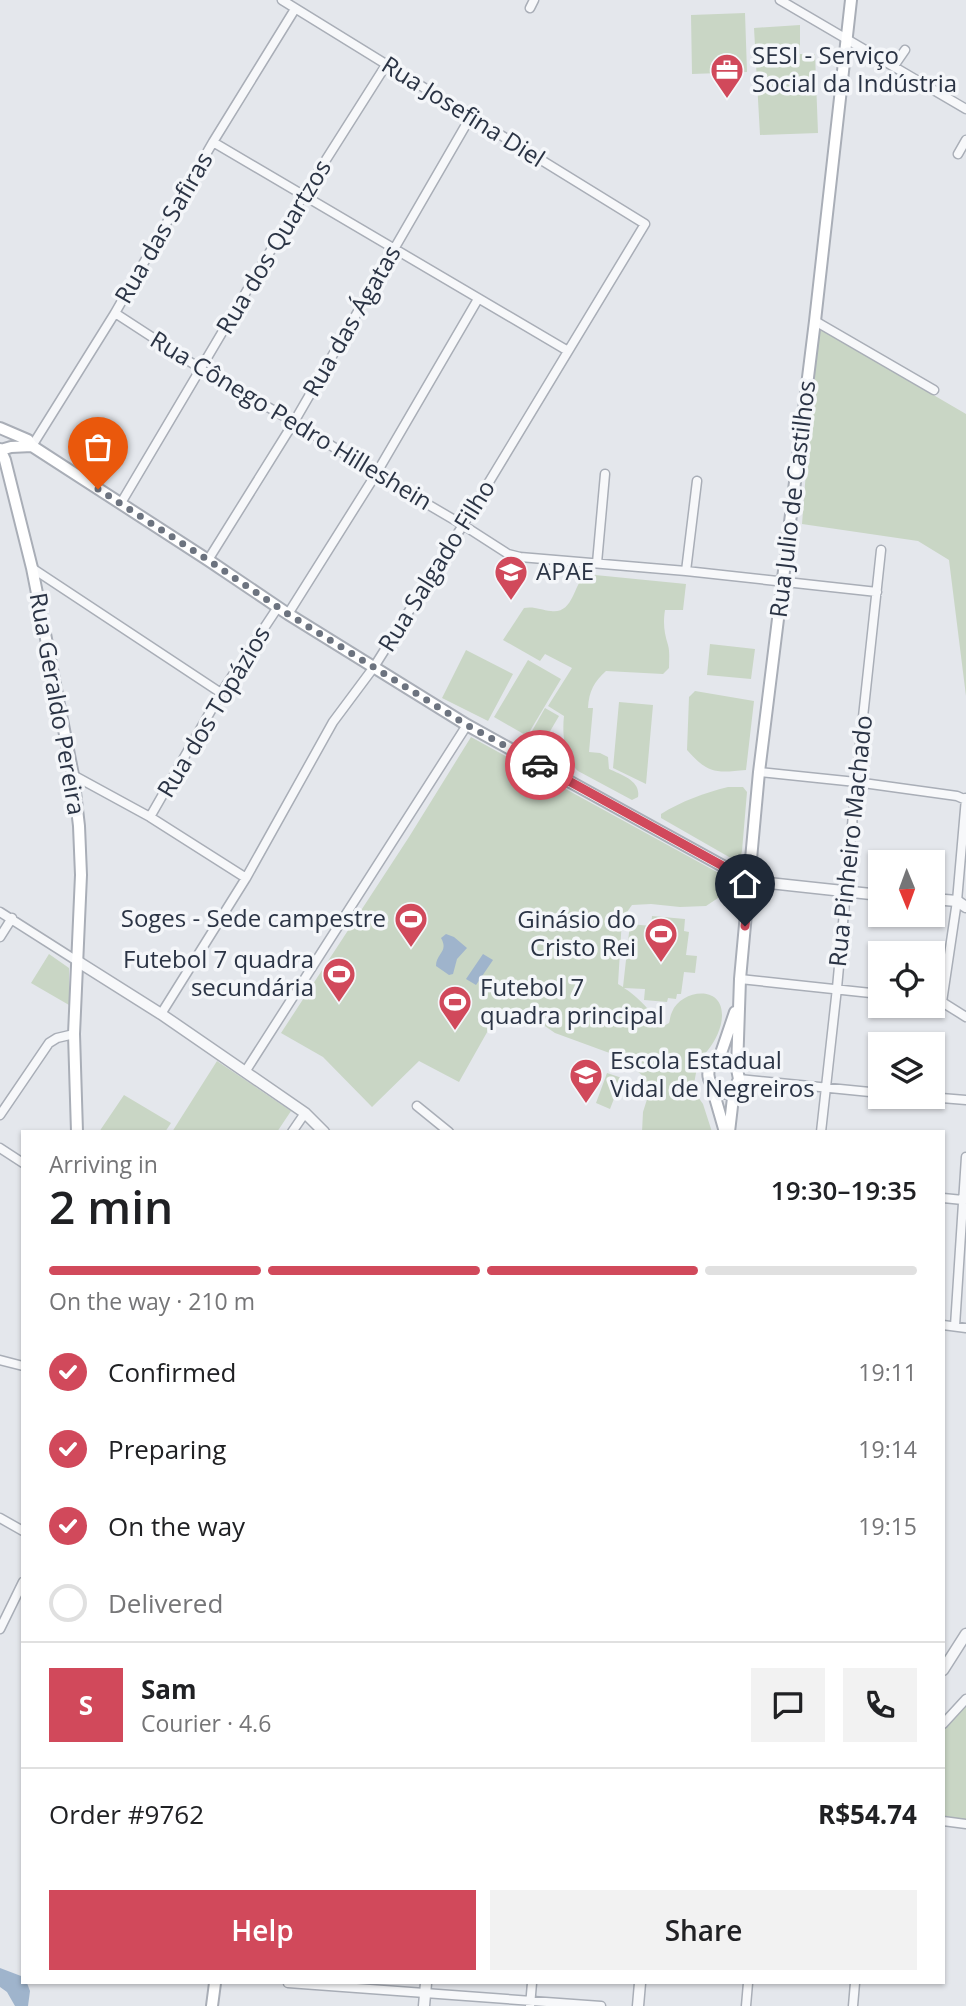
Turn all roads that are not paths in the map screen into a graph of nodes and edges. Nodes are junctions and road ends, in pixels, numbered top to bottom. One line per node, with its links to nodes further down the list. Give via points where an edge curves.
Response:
1 (282, 0): 4 (street, Rua Josefina Diel)
2 (780, 0): 5 (street)
3 (851, 0): 5 (main road, Rua Julio de Castilhos)
4 (295, 9): 7 (street, Rua Josefina Diel); 12 (street, Rua das Safiras)
5 (845, 39): 8 (street); 19 (main road, Rua Julio de Castilhos)
6 (905, 50): 8 (street)
7 (386, 65): 10 (street, Rua Josefina Diel); 14 (street, Rua dos Quartzos)
8 (894, 66): 9 (street)
9 (966, 109)
10 (471, 116): 15 (street, Rua Josefina Diel); 16 (street, Rua das Ágatas)
11 (966, 140): 13 (street)
12 (213, 142): 14 (street); 18 (street, Rua das Safiras)
13 (958, 154)
14 (303, 196): 16 (street); 21 (street, Rua dos Quartzos)
15 (645, 224): 20 (street, Rua Salgado Filho)
16 (393, 248): 17 (street); 23 (street, Rua das Ágatas)
17 (478, 299): 20 (street); 27 (street, Rua dos Topázios)
18 (115, 313): 21 (street, Rua Cônego Pedro Hilleshein); 25 (street, Rua das Safiras)
19 (816, 321): 22 (street); 37 (main road, Rua Julio de Castilhos)
20 (568, 351): 31 (street, Rua Salgado Filho)
21 (201, 369): 23 (street, Rua Cônego Pedro Hilleshein); 30 (street, Rua dos Quartzos)
22 (934, 390)
23 (294, 422): 27 (street, Rua Cônego Pedro Hilleshein); 33 (street, Rua das Ágatas)
24 (0, 428): 25 (main road)
25 (32, 446): 26 (main road); 30 (main road)
26 (0, 449): 35 (main road, Rua Geraldo Pereira)
27 (376, 474): 31 (street, Rua Cônego Pedro Hilleshein); 39 (street, Rua dos Topázios)
28 (605, 474): 34 (street)
29 (697, 481): 36 (street)
30 (121, 503): 33 (main road)
31 (463, 525): 34 (street, Rua Cônego Pedro Hilleshein, via 508,554); 40 (street, Rua Salgado Filho)
32 (881, 551): 38 (street, Rua Pinheiro Machado)
33 (208, 560): 39 (main road)
34 (597, 563): 36 (street, Rua Cônego Pedro Hilleshein)
35 (32, 568): 41 (street); 44 (main road, Rua Geraldo Pereira)
36 (686, 571): 37 (street, Rua Cônego Pedro Hilleshein)
37 (783, 581): 38 (street, Rua Cônego Pedro Hilleshein); 43 (main road, Rua Julio de Castilhos)
38 (877, 592): 45 (street, Rua Pinheiro Machado)
39 (283, 611): 40 (main road); 41 (street, Rua dos Topázios)
40 (374, 667): 42 (main road); 48 (street, Rua Salgado Filho, via 333,722)
41 (221, 693): 47 (street, Rua dos Topázios)
42 (467, 725): 49 (main road); 67 (street)
43 (759, 772): 45 (street); 49 (main road, Rua Julio de Castilhos)
44 (73, 775): 47 (street); 56 (main road, Rua Geraldo Pereira, via 81,875)
45 (856, 782): 46 (street); 50 (street, Rua Pinheiro Machado)
46 (966, 799): 52 (street)
47 (150, 817): 48 (street)
48 (246, 878): 63 (street, Rua Salgado Filho)
49 (750, 881): 50 (street); 58 (main road, Rua Julio de Castilhos)
50 (846, 893): 51 (street); 59 (street, Rua Pinheiro Machado)
51 (868, 894)
52 (961, 904): 57 (street)
53 (0, 912): 54 (street)
54 (12, 918): 55 (street); 56 (street)
55 (0, 937)
56 (77, 961): 63 (street); 65 (main road, Rua Geraldo Pereira)
57 (945, 969)
58 (740, 979): 59 (street); 61 (main road, Rua Julio de Castilhos)
59 (837, 988): 60 (street); 70 (street, Rua Pinheiro Machado)
60 (868, 992)
61 (739, 999): 66 (main road, Rua Julio de Castilhos); 68 (main road, Rua Julio de Castilhos)
62 (945, 1005): 64 (street)
63 (161, 1014): 67 (street)
64 (966, 1017)
65 (74, 1034): 76 (street, via 49,1043); 77 (main road, Rua Geraldo Pereira)
66 (718, 1062): 68 (main road, via 729,1062); 69 (main road, via 709,1073)
67 (245, 1072): 75 (street)
68 (737, 1079): 69 (main road, via 729,1091); 70 (street); 82 (main road, Rua Julio de Castilhos)
69 (712, 1087): 81 (main road, Rua Julio de Castilhos)
70 (824, 1088): 71 (street); 83 (street, Rua Pinheiro Machado)
71 (868, 1092)
72 (945, 1098): 73 (street)
73 (966, 1100)
74 (417, 1106): 80 (street)
75 (305, 1113): 78 (street); 79 (street)
76 (0, 1115)
77 (77, 1130)
78 (293, 1130)
79 (322, 1130)
80 (447, 1130)
81 (726, 1130)
82 (727, 1130)
83 (821, 1130)
84 (0, 1148): 86 (street)
85 (966, 1157): 88 (street)
86 (21, 1162)
87 (945, 1198): 88 (street)
88 (963, 1200): 90 (street)
89 (945, 1325): 90 (street)
90 (955, 1326): 91 (street)
91 (966, 1328)
92 (0, 1360): 93 (street)
93 (21, 1365)
94 (0, 1518): 95 (street)
95 (21, 1530)
96 (21, 1586): 97 (street)
97 (0, 1629)
98 (966, 1634): 99 (street)
99 (945, 1667)
100 (966, 1699): 101 (street)
101 (945, 1722)
102 (945, 1821): 103 (street)
103 (966, 1824)
104 (215, 1984): 112 (main road)
105 (316, 1984): 110 (street)
106 (531, 1984): 111 (street)
107 (640, 1984): 115 (street)
108 (748, 1984): 116 (street)
109 (856, 1984): 117 (street)
110 (426, 1987): 111 (street); 113 (street)
111 (530, 2003): 114 (street)
112 (212, 2006)
113 (424, 2006)
114 (601, 2006)
115 (638, 2006)
116 (746, 2006)
117 (853, 2006)

